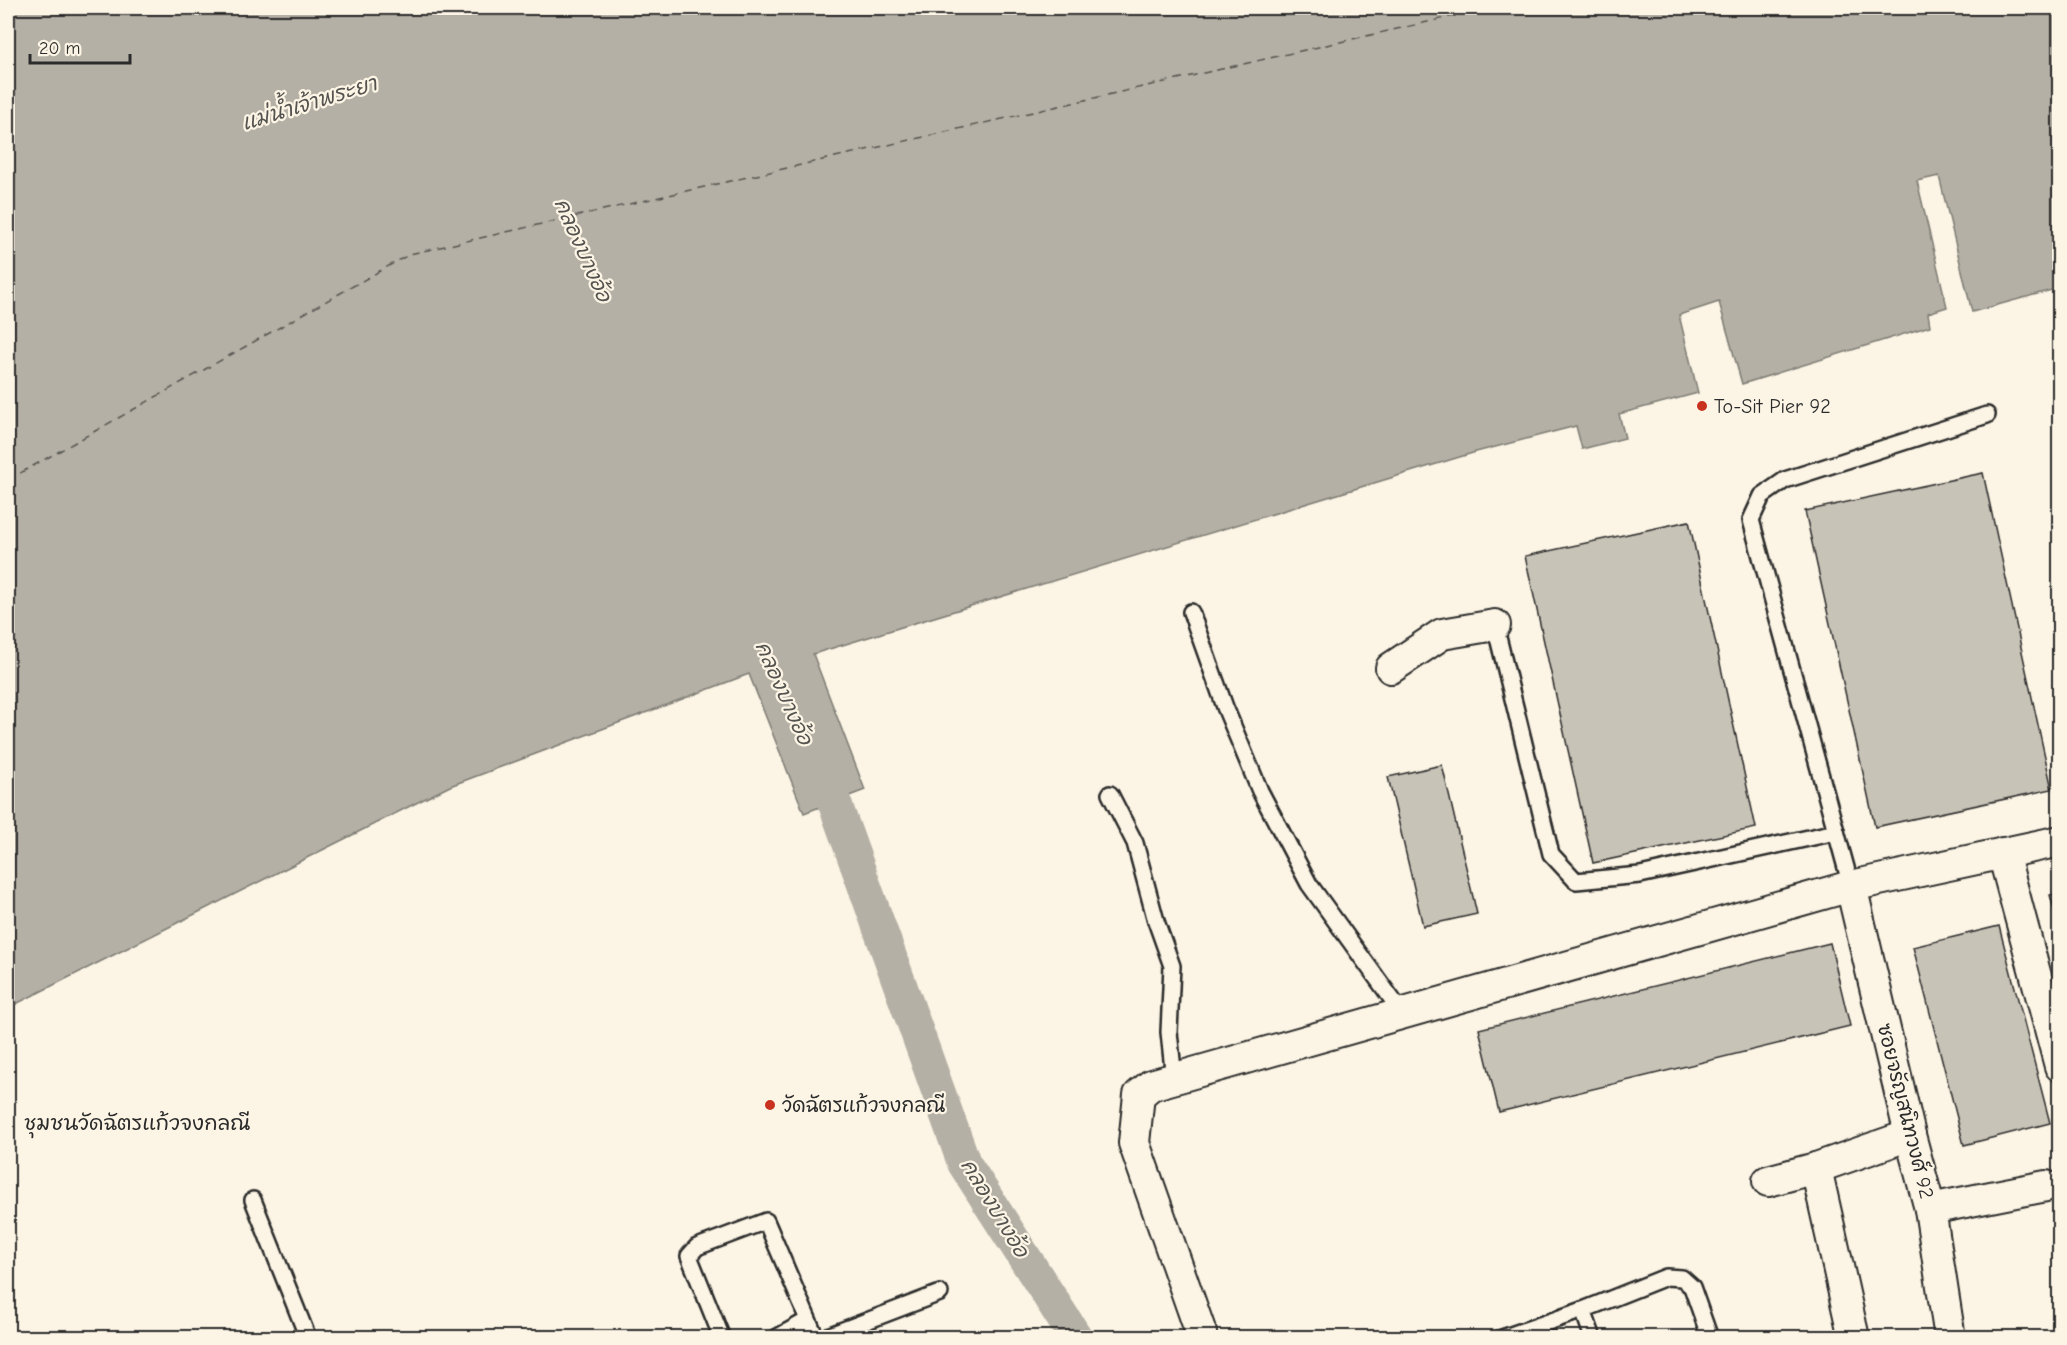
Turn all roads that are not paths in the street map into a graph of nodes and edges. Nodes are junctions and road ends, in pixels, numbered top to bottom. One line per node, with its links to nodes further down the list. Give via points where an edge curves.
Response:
1 (1987, 415): 6 (lane, via 1785,480 1762,496 1751,520)
2 (1191, 612): 10 (lane, via 1225,707 1266,802 1309,884)
3 (1495, 625): 4 (street, via 1442,634); 6 (lane, via 1551,854 1576,881 1640,875)
4 (1391, 668)
5 (1110, 794): 12 (lane, via 1135,843 1172,966 1169,1032)
6 (1836, 832): 9 (lane)
7 (2060, 841): 8 (street)
8 (2003, 853): 9 (street); 11 (street)
9 (1851, 885): 10 (street); 13 (street, ซอยจรัญสนิทวงศ์ 92)
10 (1402, 1013): 12 (street)
11 (2060, 1066)
12 (1174, 1079): 22 (street, via 1151,1085 1139,1095 1134,1143)
13 (1910, 1135): 14 (street); 18 (street, ซอยจรัญสนิทวงศ์ 92)
14 (1816, 1168): 15 (street); 31 (street)
15 (1768, 1180)
16 (2046, 1186): 18 (street)
17 (253, 1200): 23 (lane)
18 (1930, 1209): 32 (street, ซอยจรัญสนิทวงศ์ 92)
19 (940, 1293): 27 (lane)
20 (1583, 1310): 28 (lane); 29 (lane); 30 (lane, via 1666,1277 1682,1278 1692,1287)
21 (808, 1320): 24 (lane, via 766,1221 697,1247 689,1256); 25 (lane); 26 (lane)
22 (1201, 1333)
23 (308, 1338)
24 (722, 1338)
25 (776, 1338)
26 (816, 1338)
27 (829, 1338)
28 (1502, 1338)
29 (1593, 1338)
30 (1710, 1338)
31 (1854, 1338)
32 (1950, 1338)

